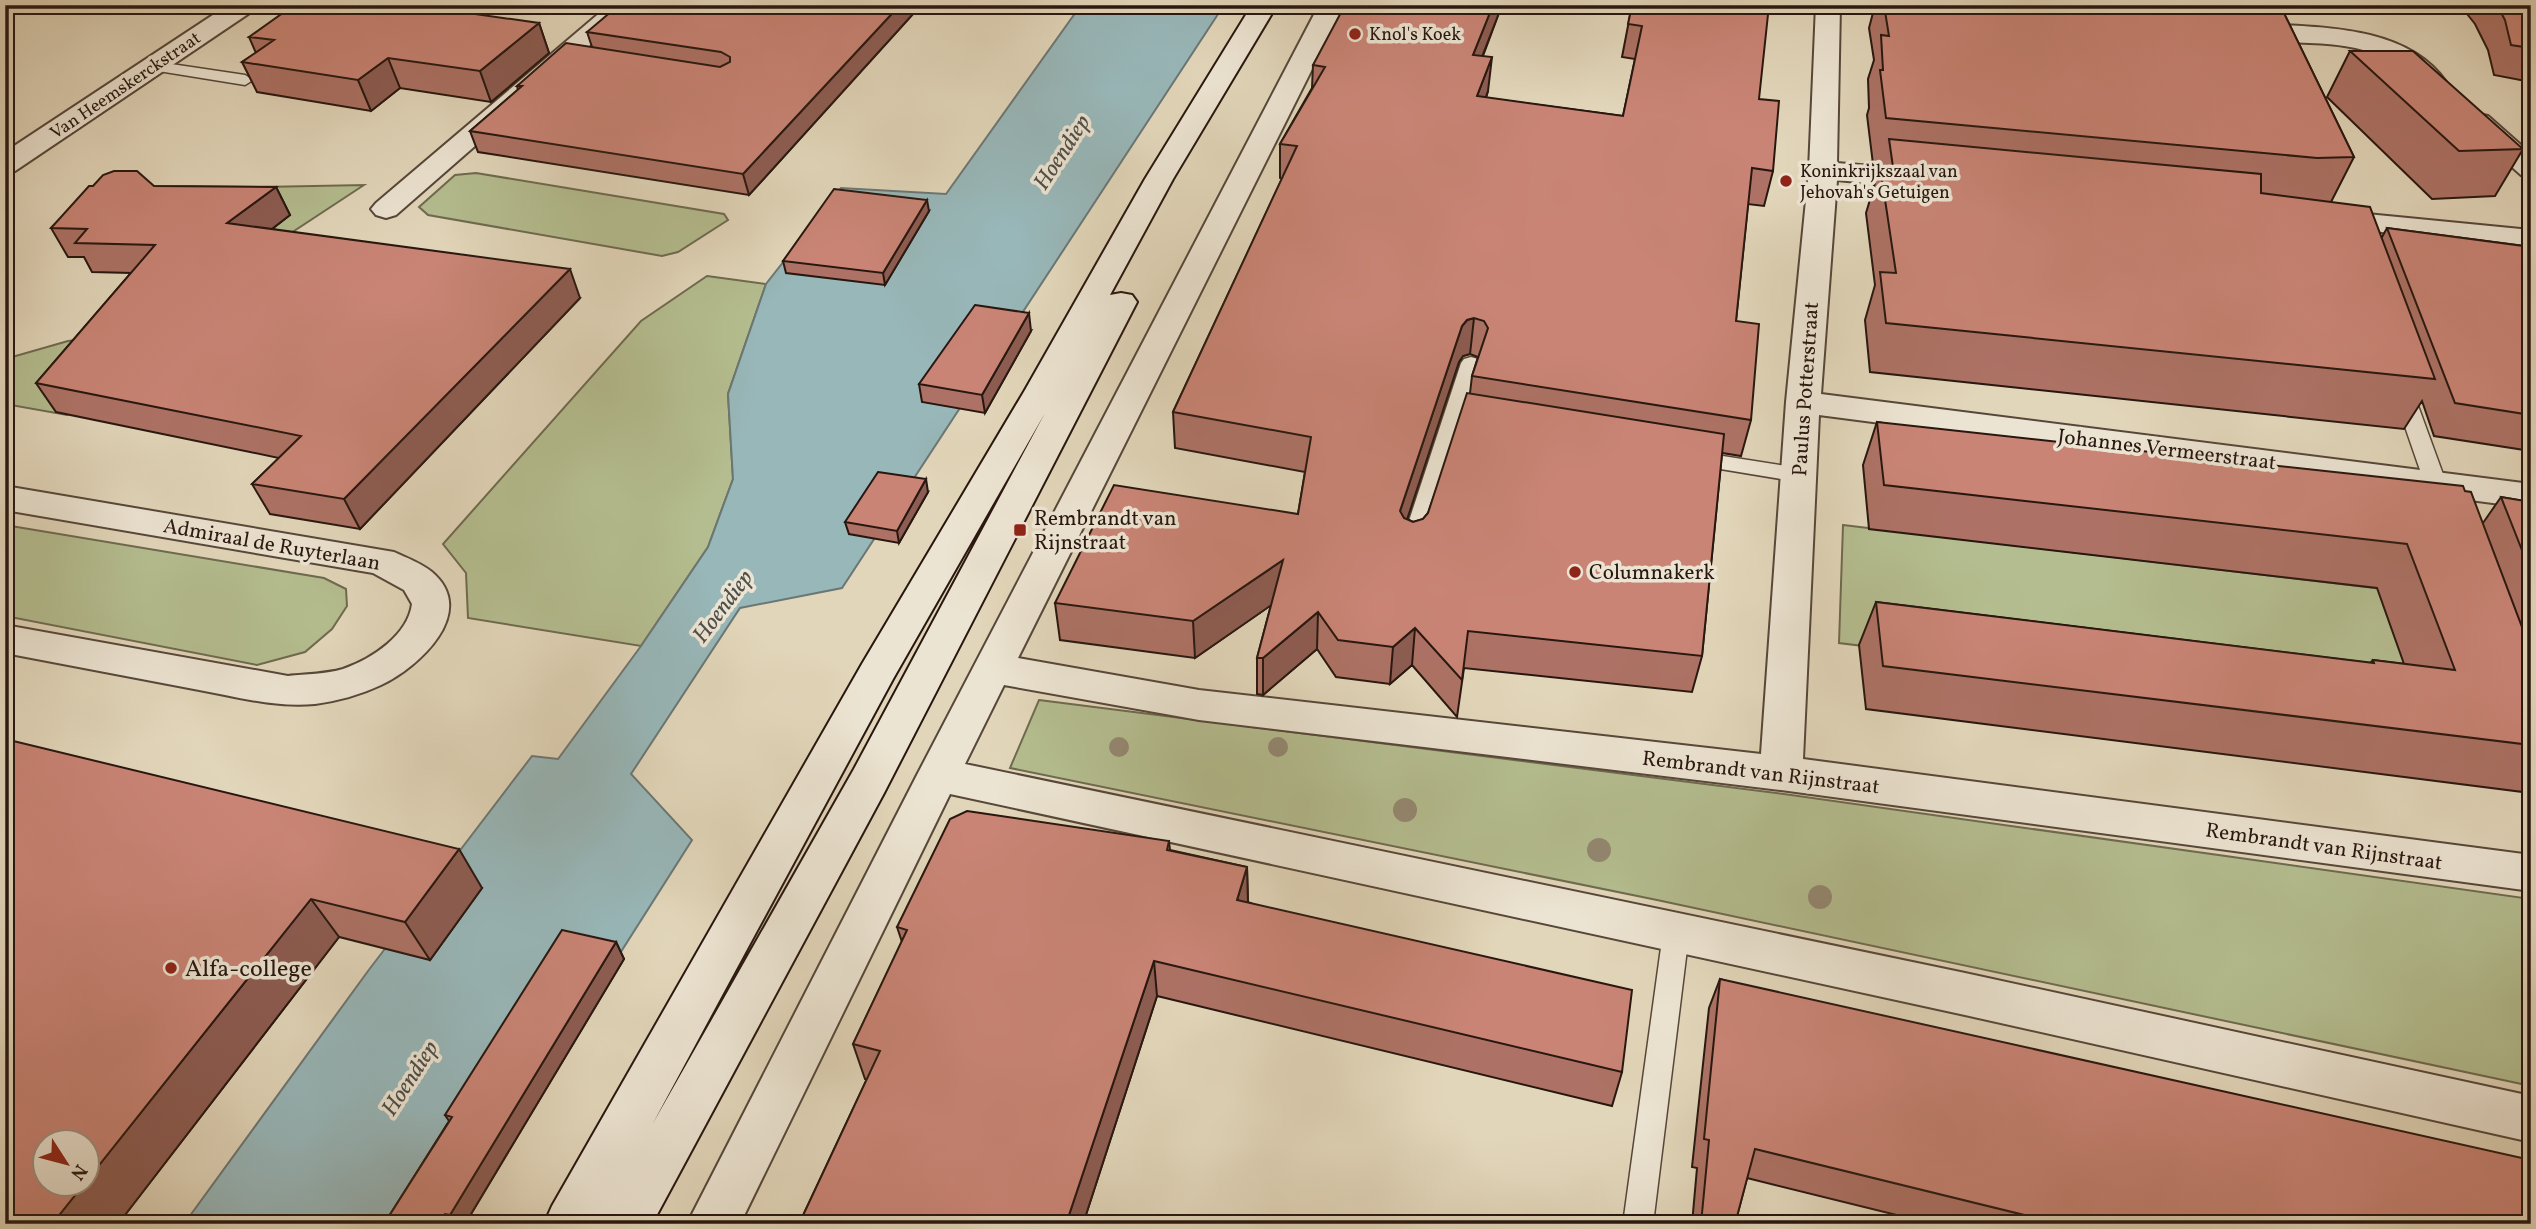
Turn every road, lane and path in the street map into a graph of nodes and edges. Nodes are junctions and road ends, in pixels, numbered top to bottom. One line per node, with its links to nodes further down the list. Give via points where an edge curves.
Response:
1 (245, 5): 10 (street, Van Heemskerckstraat)
2 (624, 5): 8 (street)
3 (1265, 5): 38 (street, via 1159,179 876,674)
4 (1287, 5): 39 (street, via 1189,177 869,781)
5 (1332, 5): 32 (street)
6 (1828, 5): 14 (street, Paulus Potterstraat)
7 (2225, 30): 13 (street, via 2373,44 2405,58)
8 (564, 56): 9 (lane); 16 (street)
9 (591, 60)
10 (151, 66): 11 (lane); 12 (street, Van Heemskerckstraat)
11 (245, 80)
12 (5, 165)
13 (2531, 169)
14 (1823, 170): 15 (street); 21 (street, Paulus Potterstraat)
15 (1960, 183)
16 (386, 209)
17 (2303, 217): 18 (street, via 2348,233)
18 (2531, 239)
19 (1471, 363): 22 (lane)
20 (2396, 372): 26 (lane)
21 (1803, 402): 25 (street, Paulus Potterstraat); 26 (street, Johannes Vermeerstraat)
22 (1451, 418): 23 (lane); 30 (lane)
23 (1505, 427)
24 (1665, 453): 25 (lane)
25 (1799, 475): 33 (street, Paulus Potterstraat)
26 (2435, 484): 27 (street, Johannes Vermeerstraat); 29 (lane)
27 (2531, 496)
28 (5, 498): 31 (street, Admiraal de Ruyterlaan, via 381,561 418,580 428,593 430,613 420,635 387,666 333,687 288,691)
29 (2449, 522)
30 (1411, 548)
31 (5, 639)
32 (993, 668): 33 (street, Rembrandt van Rijnstraat, via 1199,705); 34 (street)
33 (1781, 772): 35 (street, Rembrandt van Rijnstraat)
34 (938, 775): 36 (street); 40 (street)
35 (2531, 873)
36 (1676, 933): 37 (street); 41 (lane)
37 (2531, 1119)
38 (570, 1224)
39 (624, 1224)
40 (713, 1224)
41 (1638, 1224)

